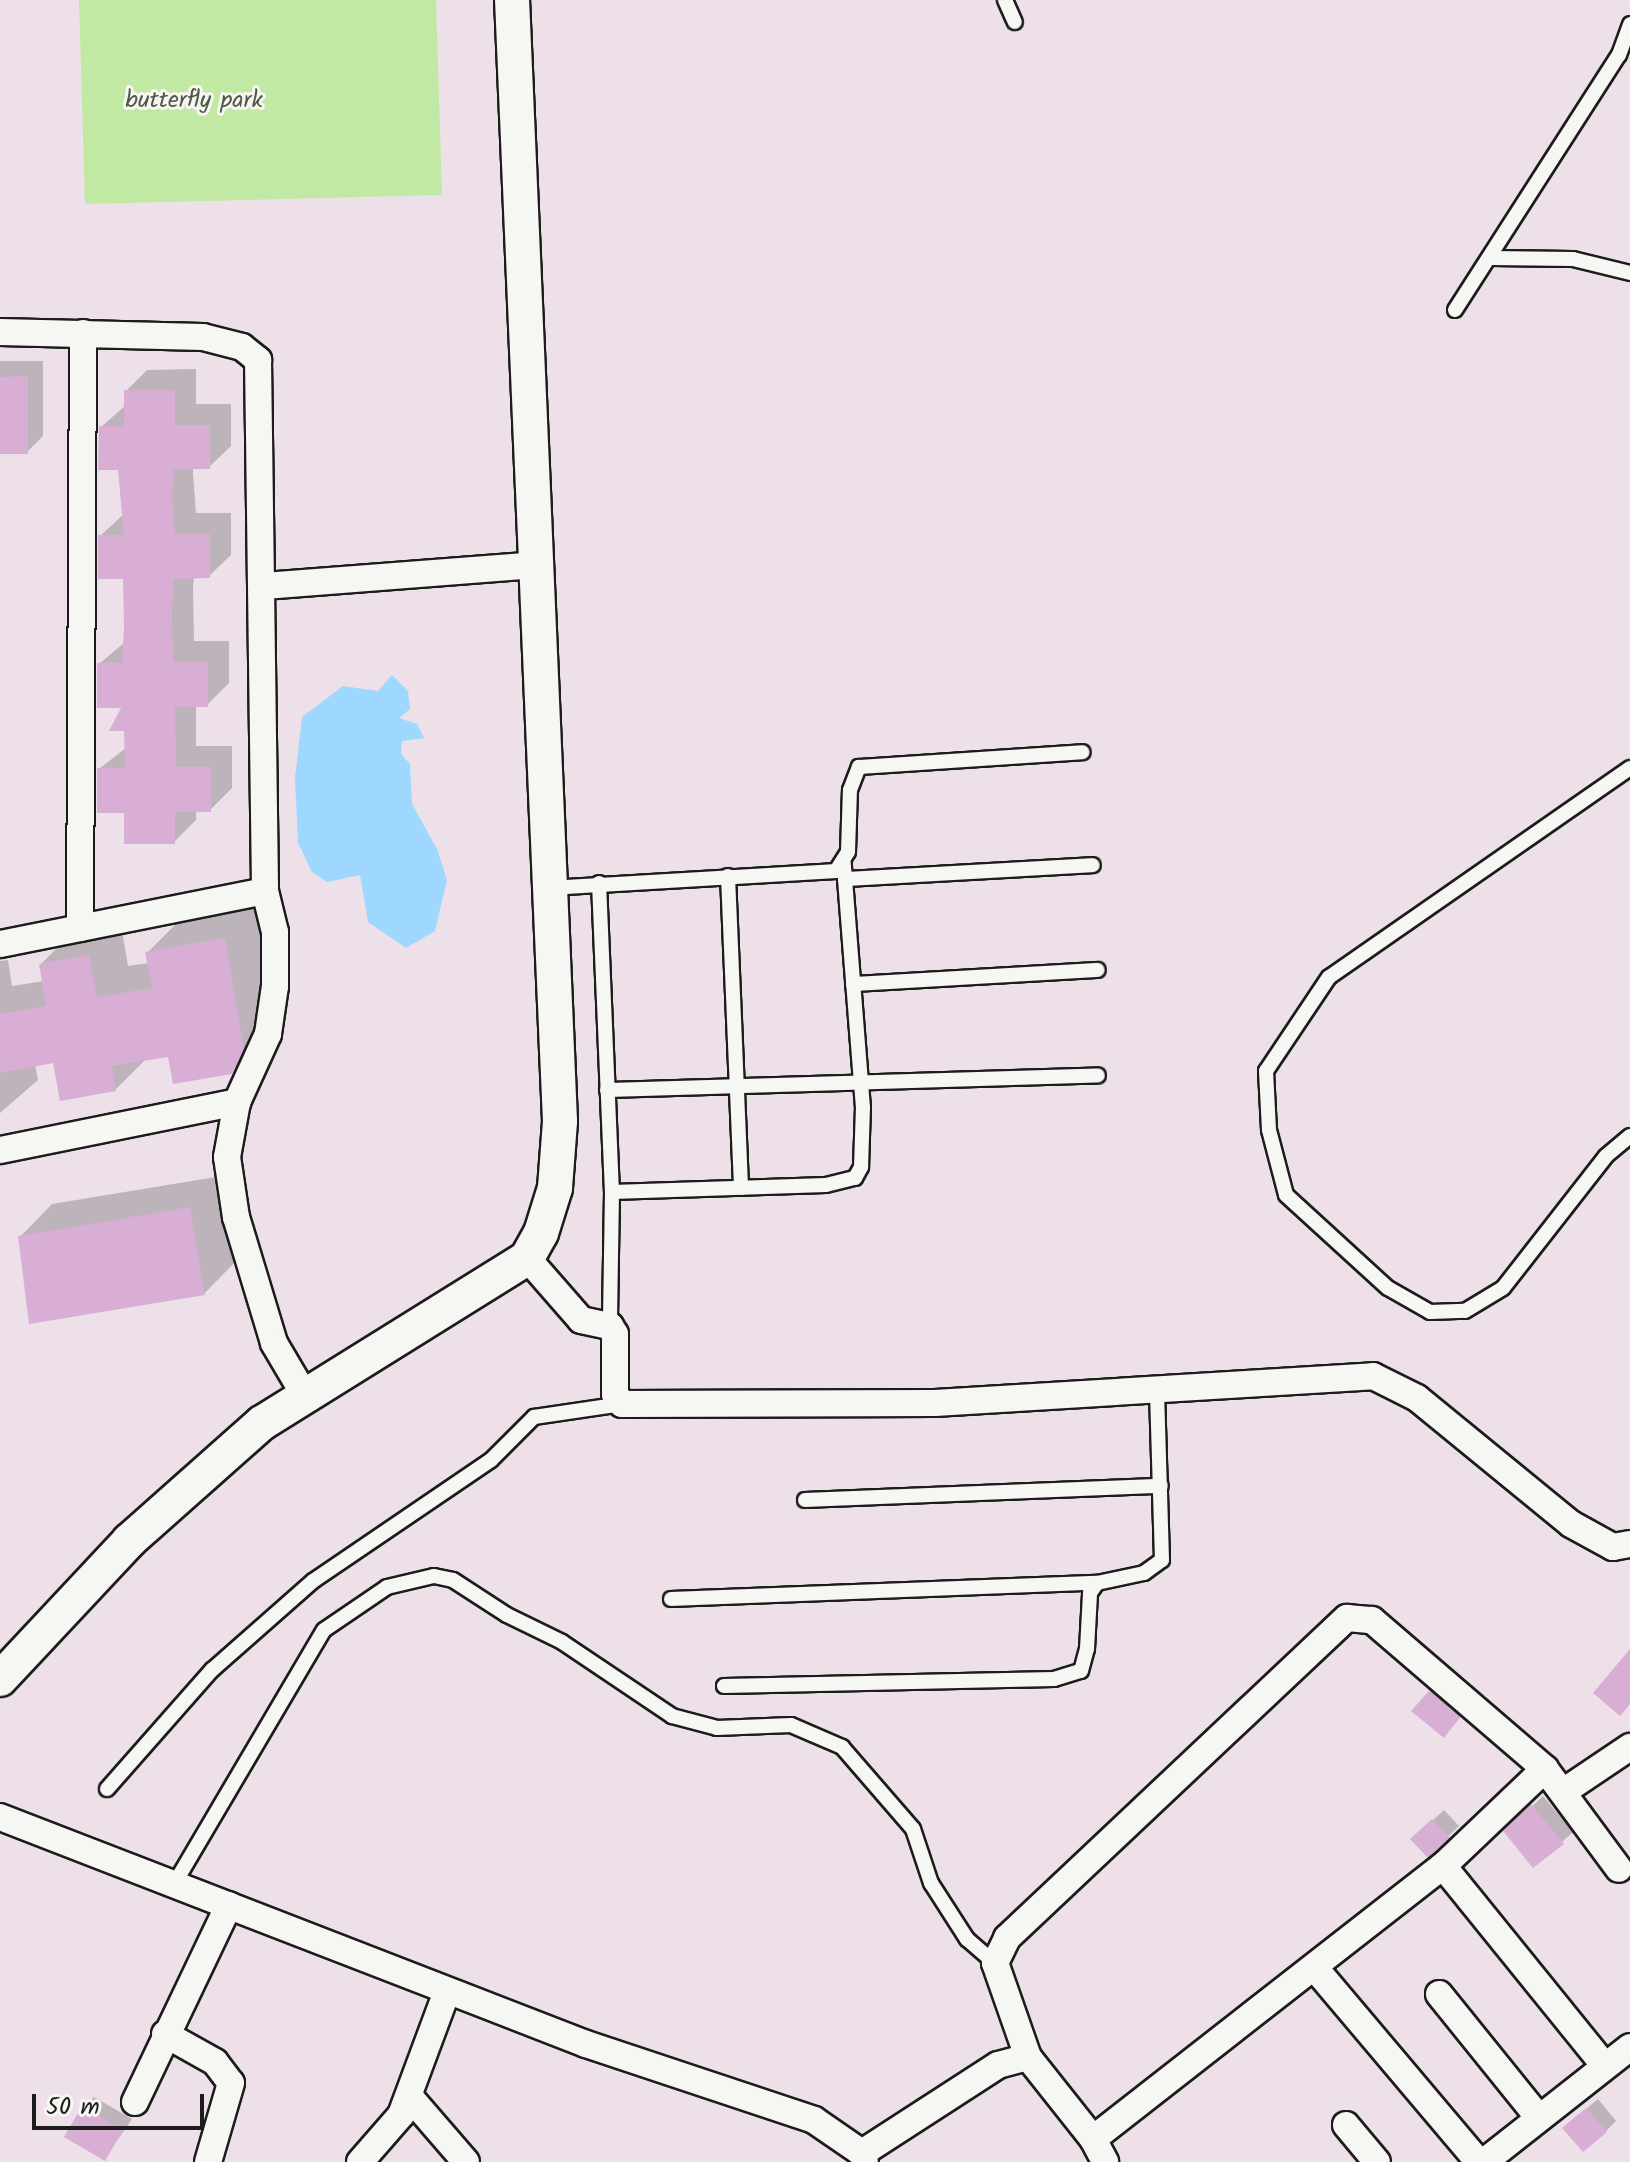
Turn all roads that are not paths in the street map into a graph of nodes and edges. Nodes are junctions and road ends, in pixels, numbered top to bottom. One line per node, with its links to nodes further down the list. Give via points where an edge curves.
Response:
1 (512, 0): 10 (street)
2 (1005, 0): 3 (lane)
3 (1015, 22)
4 (1630, 24): 5 (lane, via 1619,55)
5 (1491, 258): 6 (lane, via 1573,259); 7 (lane)
6 (1630, 273)
7 (1455, 310)
8 (0, 332): 9 (street)
9 (83, 333): 11 (street, via 203,337 242,347 258,360); 20 (street)
10 (535, 565): 11 (street); 18 (street)
11 (264, 586): 19 (street)
12 (1082, 752): 15 (lane, via 859,767 850,790)
13 (1630, 768): 29 (lane, via 1329,977 1266,1071 1269,1130 1286,1195 1388,1288 1430,1312 1465,1311 1503,1288 1606,1156)
14 (1093, 865): 15 (lane)
15 (845, 872): 16 (lane); 23 (lane)
16 (728, 876): 17 (lane); 26 (lane)
17 (599, 883): 18 (lane); 27 (lane)
18 (549, 888): 33 (street, via 558,1161 541,1233)
19 (265, 891): 20 (street); 28 (street, via 275,932 275,986 268,1034)
20 (80, 928): 21 (street)
21 (0, 944)
22 (1098, 970): 23 (lane)
23 (853, 984): 25 (lane)
24 (1098, 1075): 25 (lane)
25 (861, 1079): 26 (lane); 31 (lane, via 863,1148 855,1178 826,1185)
26 (737, 1086): 27 (lane); 31 (lane)
27 (607, 1090): 32 (lane)
28 (237, 1102): 30 (street); 36 (street, via 227,1157 236,1217 274,1343)
29 (1630, 1136)
30 (0, 1150)
31 (741, 1188): 32 (lane)
32 (612, 1192): 34 (lane)
33 (527, 1258): 34 (street, via 581,1320); 36 (street)
34 (610, 1326): 37 (street, via 615,1334 615,1394)
35 (1157, 1392): 37 (street, via 935,1403); 38 (lane); 40 (street, via 1354,1376 1393,1382 1571,1524)
36 (304, 1394): 43 (street, via 262,1423 129,1541)
37 (622, 1404): 47 (lane, via 534,1417 491,1460 313,1581 212,1670)
38 (1161, 1486): 39 (lane); 41 (lane, via 1162,1560 1156,1569)
39 (805, 1500)
40 (1624, 1551)
41 (1097, 1583): 42 (lane); 44 (lane, via 1088,1607 1086,1661 1069,1678)
42 (671, 1599)
43 (0, 1679)
44 (724, 1686)
45 (1630, 1747): 48 (street)
46 (1545, 1769): 48 (street); 50 (street); 54 (street, via 1372,1620 1347,1618 1007,1938)
47 (107, 1789)
48 (1563, 1792): 51 (street)
49 (0, 1817): 52 (street)
50 (1443, 1866): 55 (street); 61 (street)
51 (1619, 1869)
52 (176, 1881): 53 (street); 54 (lane, via 324,1630 387,1587 434,1576 453,1580 562,1642 672,1716 717,1728 791,1725 842,1747 913,1829 931,1883 967,1939)
53 (229, 1905): 56 (street); 58 (street)
54 (995, 1963): 60 (street)
55 (1314, 1967): 66 (street); 72 (street)
56 (447, 1991): 62 (street); 67 (street, via 814,2120)
57 (1439, 1994): 64 (street)
58 (165, 2034): 63 (street); 68 (street, via 215,2062 231,2083)
59 (1630, 2047): 61 (street)
60 (1028, 2057): 66 (street); 67 (street, via 998,2065)
61 (1605, 2066): 64 (street)
62 (409, 2096): 69 (street, via 389,2133); 70 (street)
63 (135, 2102)
64 (1539, 2118): 72 (street)
65 (1346, 2125): 71 (street)
66 (1099, 2150)
67 (864, 2158)
68 (208, 2162)
69 (360, 2162)
70 (466, 2162)
71 (1377, 2162)
72 (1481, 2162)

